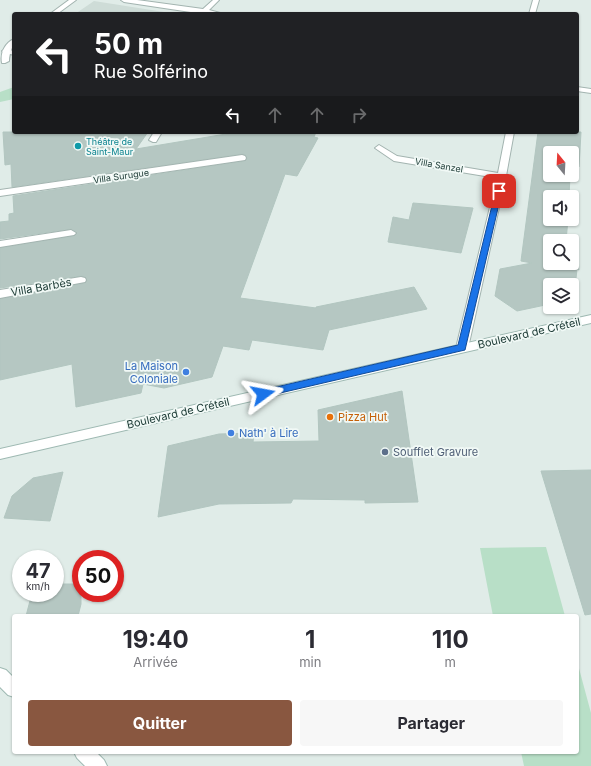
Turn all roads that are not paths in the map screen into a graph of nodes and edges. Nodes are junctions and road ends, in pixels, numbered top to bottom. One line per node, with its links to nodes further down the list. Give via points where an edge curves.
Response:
1 (73, 0): 5 (street)
2 (124, 0): 6 (street)
3 (216, 0): 6 (street)
4 (536, 0): 7 (street)
5 (56, 12)
6 (204, 12)
7 (533, 12)
8 (12, 42): 9 (street)
9 (3, 50): 10 (street)
10 (5, 61)
11 (579, 89): 12 (street)
12 (591, 91)
13 (157, 134): 15 (street)
14 (510, 134): 18 (street)
15 (153, 140)
16 (379, 148): 18 (street, Villa Sanzel, via 394,158)
17 (242, 158): 19 (street, Villa Surugue)
18 (502, 176): 25 (street)
19 (0, 194)
20 (71, 233): 21 (street)
21 (0, 244)
22 (81, 280): 23 (street, Villa Barbès)
23 (0, 294)
24 (591, 319): 25 (street, Boulevard de Créteil)
25 (462, 348): 26 (street, Boulevard de Créteil)
26 (0, 454)
27 (0, 676): 28 (street)
28 (12, 687)
29 (85, 754): 30 (street)
30 (98, 766)

